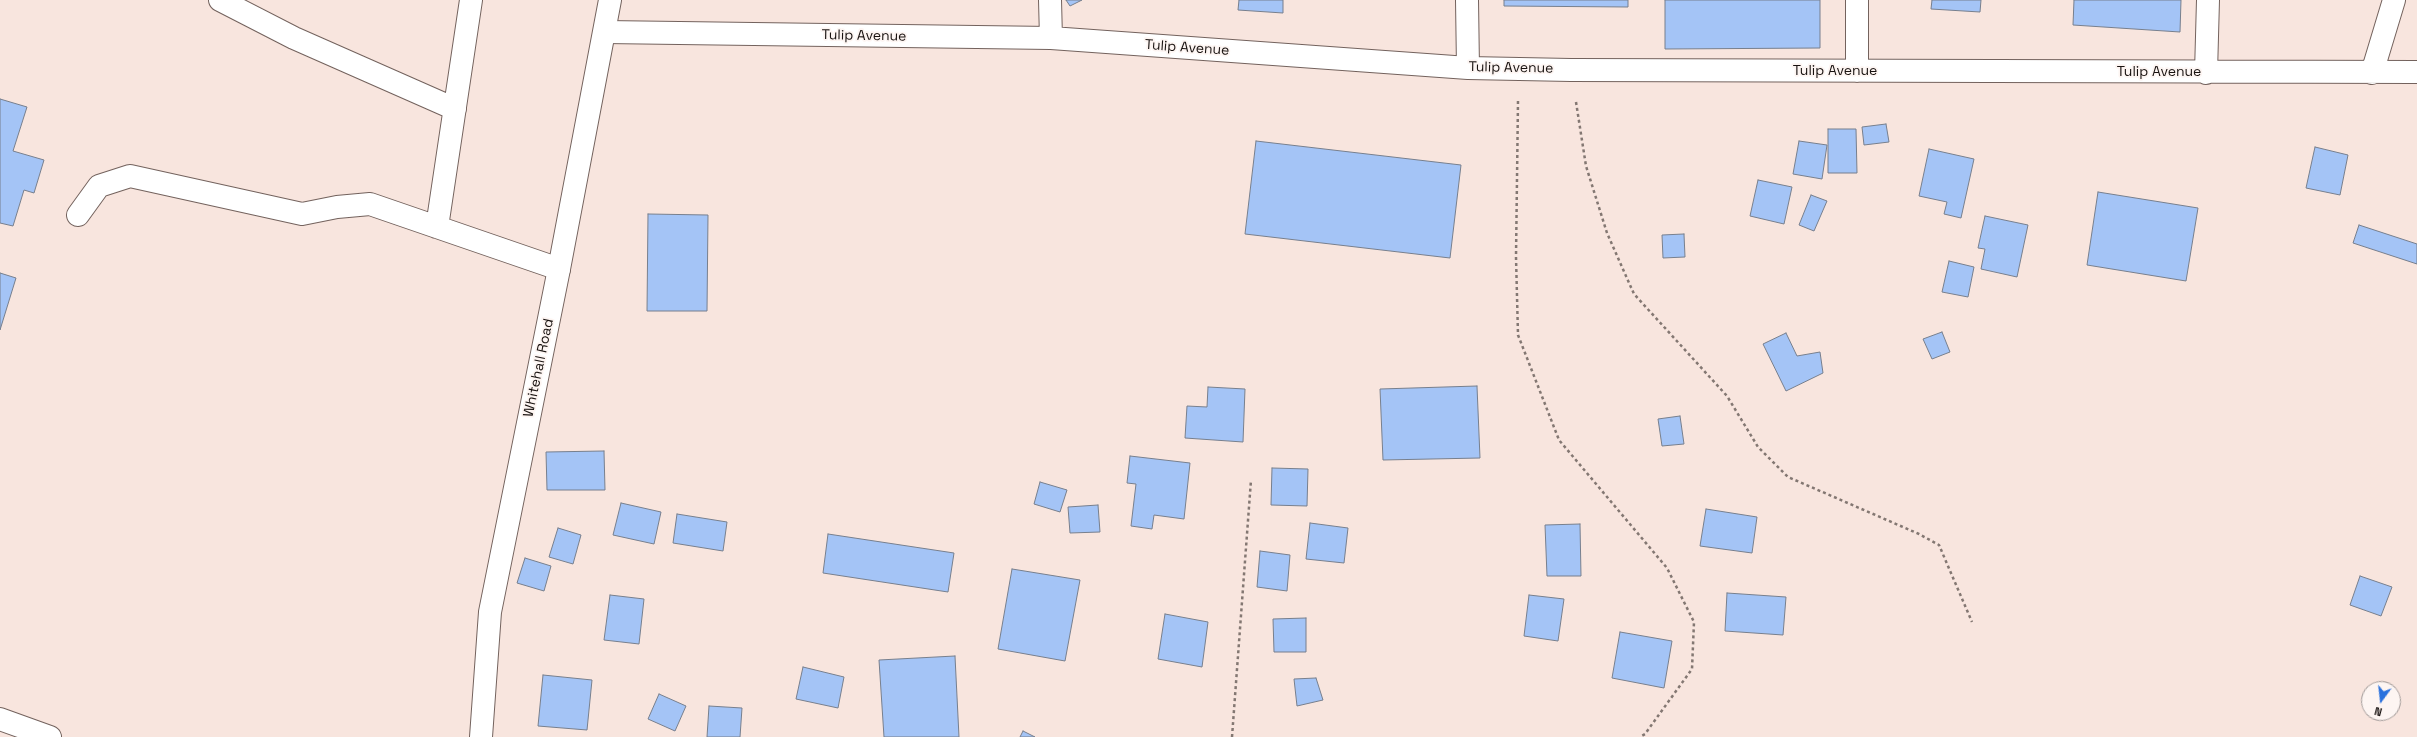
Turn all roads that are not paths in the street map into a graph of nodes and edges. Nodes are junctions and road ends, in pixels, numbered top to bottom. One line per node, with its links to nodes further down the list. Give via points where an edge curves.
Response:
1 (220, 0): 16 (street, via 294,38)
2 (471, 0): 16 (street)
3 (610, 0): 9 (street, Whitehall Road)
4 (1050, 0): 10 (street)
5 (1467, 0): 11 (street)
6 (1857, 0): 12 (street)
7 (2208, 0): 14 (street)
8 (2394, 0): 15 (street)
9 (605, 32): 10 (street, Tulip Avenue); 19 (street, Whitehall Road)
10 (1051, 38): 11 (street, Tulip Avenue)
11 (1468, 68): 12 (street, Tulip Avenue)
12 (1857, 71): 14 (street, Tulip Avenue)
13 (2417, 72): 15 (street, Tulip Avenue)
14 (2206, 73): 15 (street, Tulip Avenue)
15 (2372, 73)
16 (455, 109): 18 (street)
17 (78, 215): 18 (street, via 99,186 130,176 302,214 337,206 370,204)
18 (437, 227): 19 (street)
19 (560, 269): 22 (street, Whitehall Road, via 490,612)
20 (0, 719): 21 (street)
21 (50, 737)
22 (481, 737)

